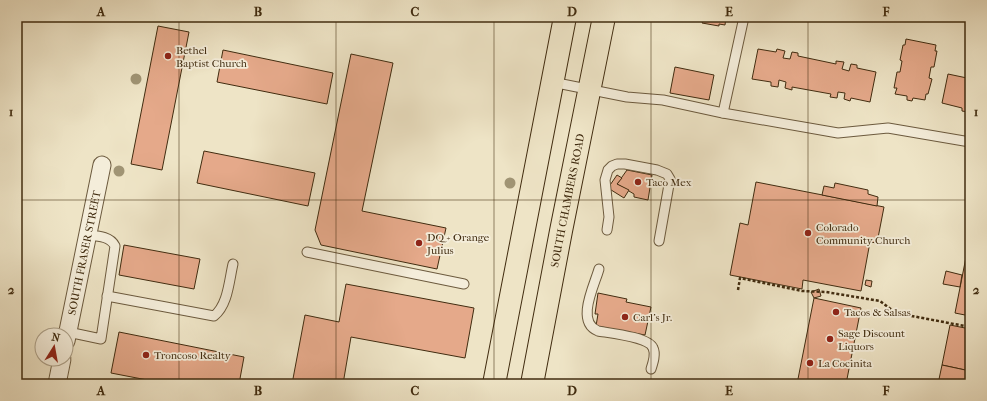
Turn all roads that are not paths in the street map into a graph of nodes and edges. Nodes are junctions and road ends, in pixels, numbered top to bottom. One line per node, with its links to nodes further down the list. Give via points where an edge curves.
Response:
1 (565, 17): 4 (main road)
2 (604, 17): 5 (main road, SOUTH CHAMBERS ROAD)
3 (744, 17): 6 (lane)
4 (552, 82): 5 (lane); 22 (main road)
5 (590, 90): 6 (lane, via 663,100); 23 (main road, SOUTH CHAMBERS ROAD)
6 (723, 113): 7 (lane, via 838,133 888,128)
7 (970, 142)
8 (102, 165): 10 (street, SOUTH FRASER STREET)
9 (607, 230): 11 (lane, via 609,217 605,180 609,168 620,164 657,170 667,174 670,179)
10 (88, 234): 16 (lane, via 108,239 115,246); 17 (street, SOUTH FRASER STREET)
11 (658, 241)
12 (307, 252): 15 (lane)
13 (232, 264): 16 (lane, via 224,303 219,313 214,316)
14 (599, 269): 20 (lane, via 588,304 588,322 598,331 649,343 654,349)
15 (464, 284)
16 (107, 296): 18 (lane, via 101,339)
17 (69, 327)
18 (74, 337)
19 (60, 367): 21 (street)
20 (652, 370)
21 (57, 384)
22 (494, 384)
23 (532, 384)

